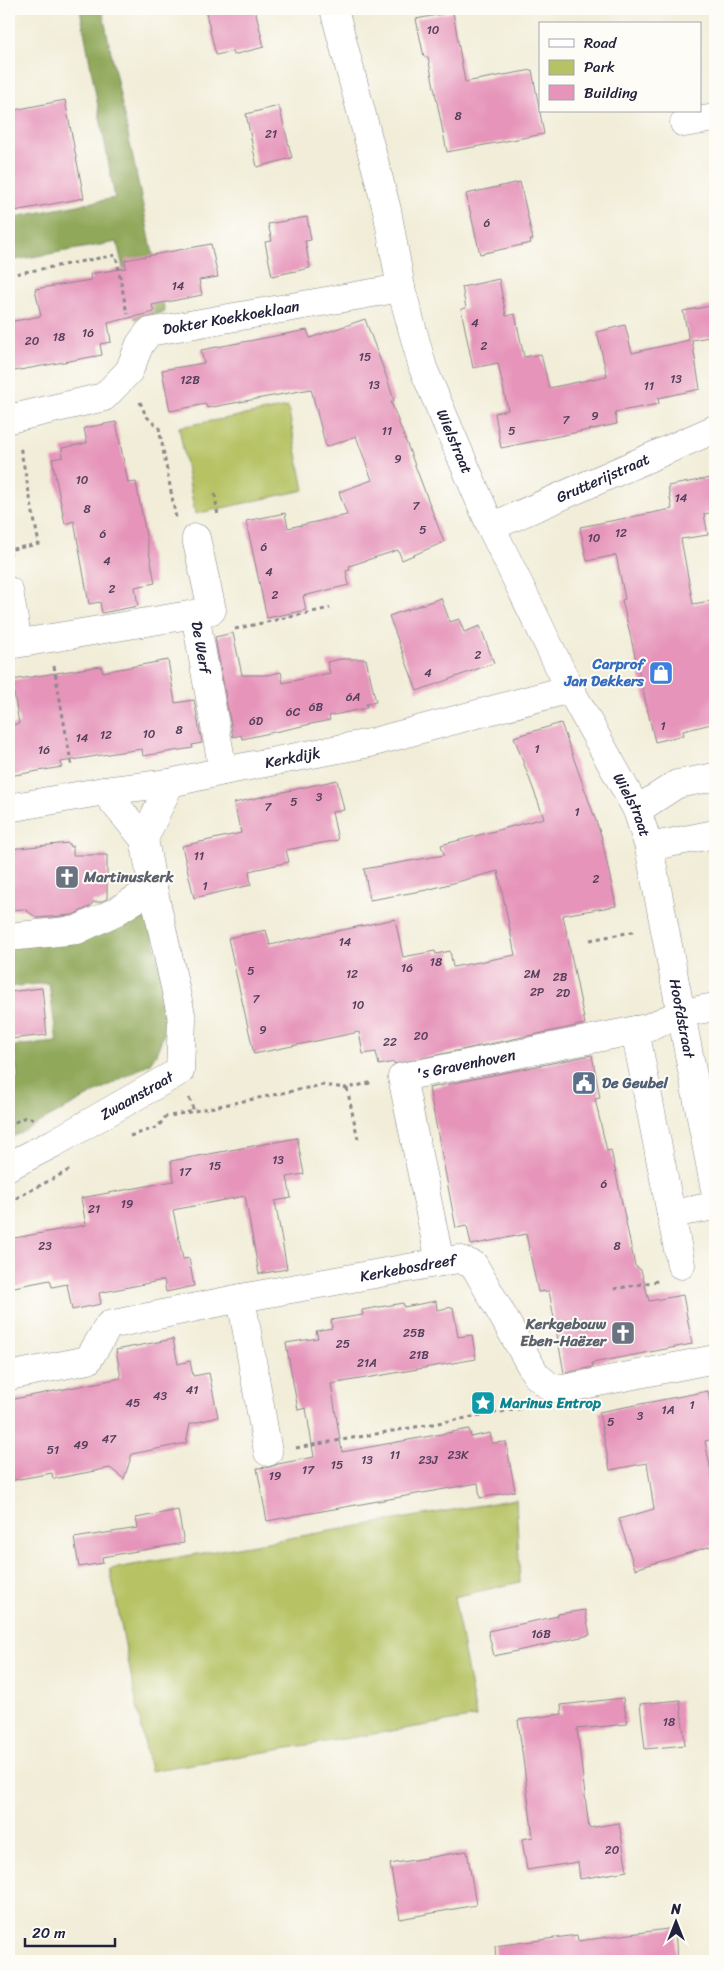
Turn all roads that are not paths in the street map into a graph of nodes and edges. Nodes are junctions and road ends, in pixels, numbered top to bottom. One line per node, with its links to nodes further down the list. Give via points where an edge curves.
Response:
1 (334, 9): 4 (street, Wielstraat, via 387,210)
2 (715, 118): 3 (street)
3 (684, 123)
4 (401, 288): 5 (street, Dokter Koekkoeklaan, via 149,332 140,344 129,371 104,397); 7 (street, Wielstraat, via 423,368)
5 (11, 418)
6 (715, 428): 7 (street, Grutterijstraat)
7 (491, 527): 12 (street, Wielstraat)
8 (186, 530): 10 (street, De Werf, via 212,610)
9 (9, 591): 11 (street)
10 (197, 626): 11 (street); 13 (street, De Werf)
11 (14, 644)
12 (570, 689): 13 (street, Kerkdijk, via 370,743); 18 (street, Wielstraat)
13 (223, 771): 15 (street, Kerkdijk)
14 (715, 777): 18 (street, via 677,784)
15 (170, 783): 16 (street, Kerkdijk); 20 (street)
16 (104, 791): 17 (street, Kerkdijk); 20 (street, Zwaanstraat)
17 (9, 808)
18 (636, 810): 21 (street, Wielstraat)
19 (715, 834): 21 (street)
20 (144, 839): 22 (street, Zwaanstraat)
21 (649, 847): 25 (street, Hoofdstraat)
22 (153, 888): 23 (street, via 117,911 77,930); 27 (street, Zwaanstraat, via 182,1019 180,1071)
23 (9, 937)
24 (715, 1007): 25 (street, 's Gravenhoven)
25 (682, 1013): 26 (street, 's Gravenhoven); 28 (street, Hoofdstraat)
26 (635, 1030): 30 (street); 31 (street, 's Gravenhoven, via 402,1077)
27 (9, 1166)
28 (715, 1190)
29 (715, 1206): 30 (street)
30 (671, 1214): 32 (street)
31 (440, 1262): 33 (street, Kerkebosdreef); 34 (street, Kerkebosdreef, via 458,1259 474,1265 536,1375 550,1387 563,1389)
32 (681, 1265)
33 (241, 1298): 35 (street, Kerkebosdreef, via 109,1325 88,1360); 36 (street)
34 (715, 1359)
35 (9, 1376)
36 (268, 1452)

